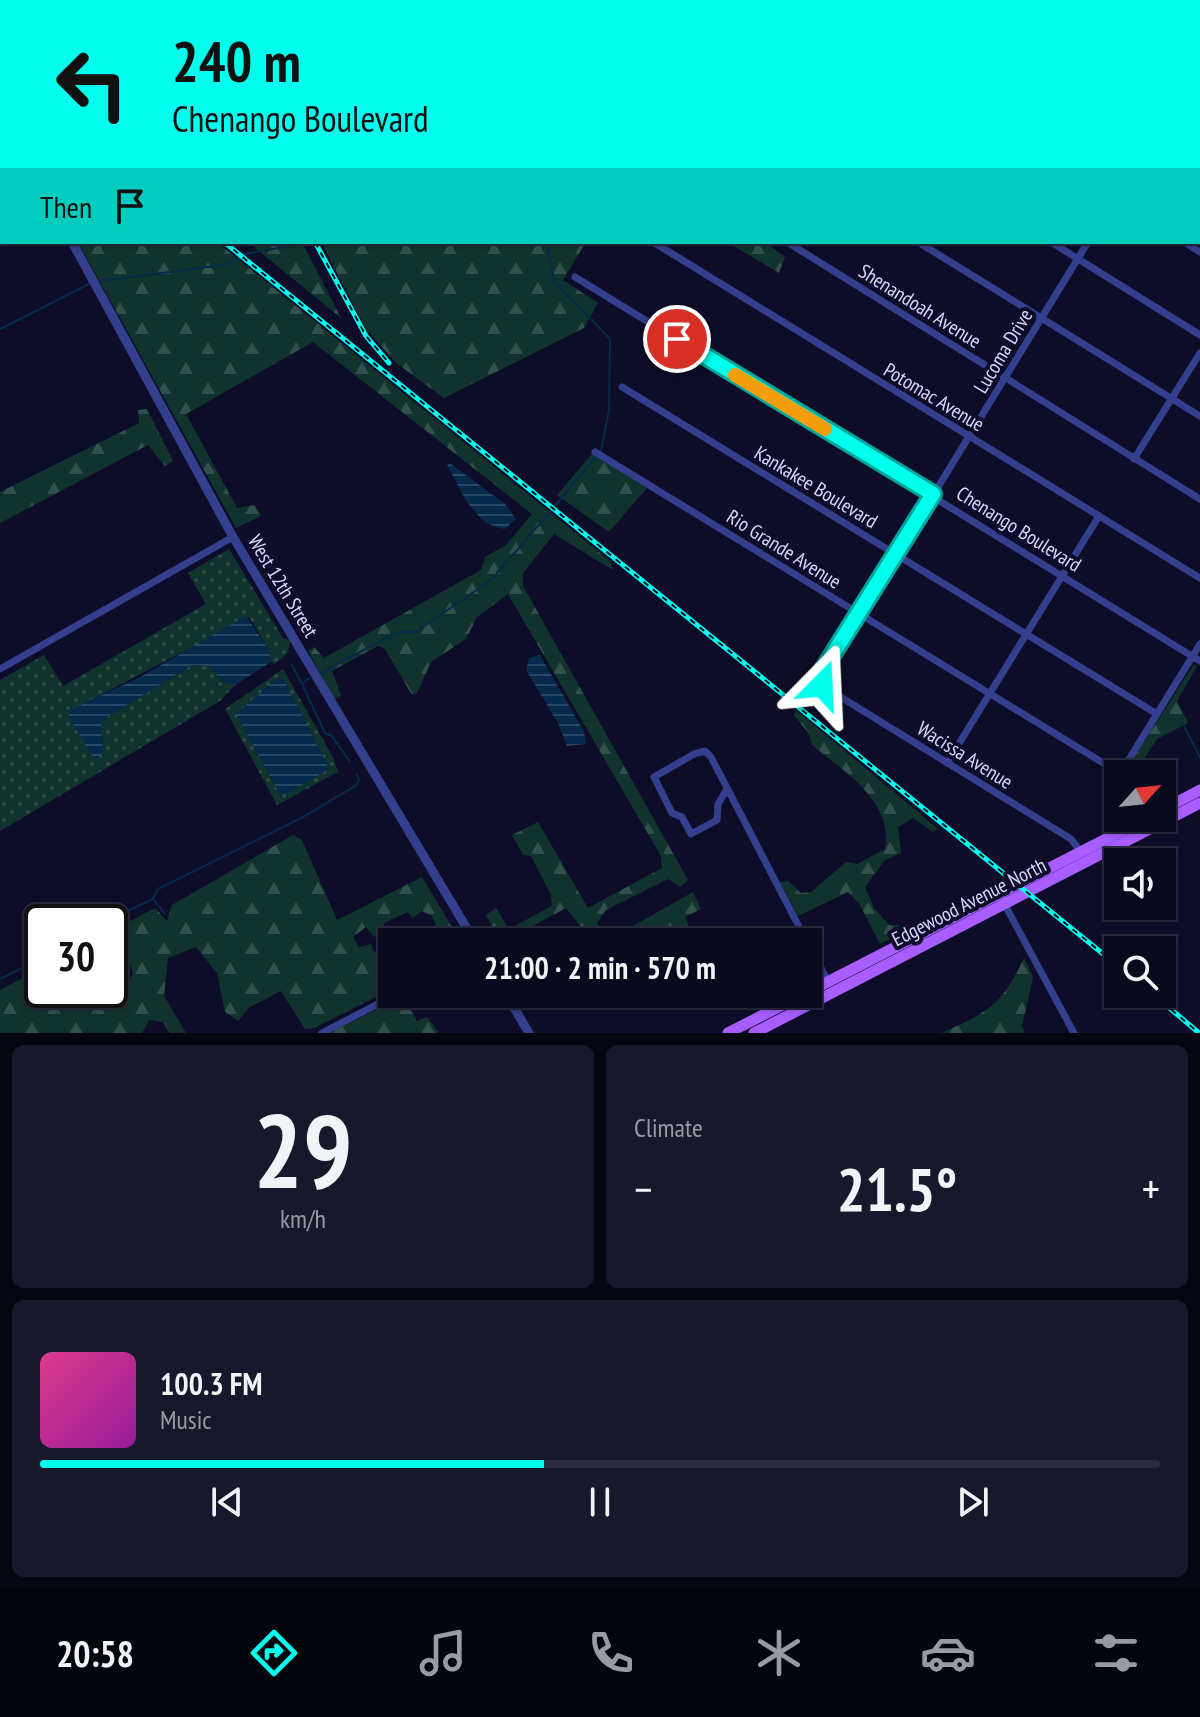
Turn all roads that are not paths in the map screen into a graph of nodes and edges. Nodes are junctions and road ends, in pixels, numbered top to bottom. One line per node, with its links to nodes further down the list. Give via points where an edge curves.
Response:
1 (73, 244): 22 (street, West 12th Street)
2 (656, 244): 16 (street, Potomac Avenue)
3 (790, 244): 12 (street, Shenandoah Avenue)
4 (921, 244): 9 (street)
5 (1054, 244): 7 (street)
6 (1087, 244): 7 (street, Lucoma Drive)
7 (1078, 259): 9 (street, Lucoma Drive); 10 (street)
8 (575, 277): 19 (street, Chenango Boulevard)
9 (1042, 318): 12 (street, Lucoma Drive); 14 (street)
10 (1200, 335)
11 (1200, 353): 14 (street)
12 (1005, 378): 16 (street, Lucoma Drive); 18 (street, Shenandoah Avenue)
13 (622, 387): 23 (street, Kankakee Boulevard)
14 (1171, 399): 15 (street); 18 (street)
15 (1200, 416)
16 (969, 437): 19 (street, Lucoma Drive); 21 (street, Potomac Avenue)
17 (595, 452): 26 (street, Rio Grande Avenue)
18 (1134, 459): 20 (street, Shenandoah Avenue)
19 (933, 494): 23 (street, Lucoma Drive); 24 (street, Chenango Boulevard)
20 (1200, 499)
21 (1099, 516): 24 (street); 25 (street, Potomac Avenue)
22 (233, 537): 30 (street); 46 (street, West 12th Street)
23 (896, 554): 26 (street, Lucoma Drive); 27 (street, Kankakee Boulevard)
24 (1063, 575): 27 (street); 29 (street, Chenango Boulevard)
25 (1200, 578)
26 (858, 613): 31 (street, Lucoma Drive); 32 (street, Rio Grande Avenue)
27 (1027, 635): 32 (street); 33 (street, Kankakee Boulevard)
28 (1200, 644): 29 (street)
29 (1196, 658): 33 (street)
30 (0, 669)
31 (820, 680): 35 (street, Wacissa Avenue)
32 (990, 694): 35 (street); 36 (street, Rio Grande Avenue)
33 (1157, 714): 34 (street)
34 (1129, 760)
35 (947, 763): 44 (street, Wacissa Avenue, via 1071,839)
36 (1104, 764)
37 (727, 789): 37 (street, via 705,751 654,777 672,813 682,817 691,834 717,820); 47 (street)
38 (1200, 790): 39 (main road)
39 (1176, 803)
40 (1200, 803): 41 (main road, Edgewood Avenue North)
41 (1176, 813)
42 (1124, 832): 44 (main road, Edgewood Avenue North)
43 (1135, 832): 44 (main road, Edgewood Avenue North)
44 (1084, 857): 45 (main road, Edgewood Avenue North)
45 (1002, 899): 49 (main road, Edgewood Avenue North); 58 (street)
46 (467, 928)
47 (800, 928)
48 (822, 970): 49 (street)
49 (831, 987): 50 (main road, Edgewood Avenue North); 57 (main road, Edgewood Avenue North)
50 (822, 989)
51 (378, 1004): 54 (street)
52 (514, 1008): 55 (street)
53 (777, 1008): 56 (main road, Edgewood Avenue North)
54 (322, 1033)
55 (529, 1033)
56 (728, 1033)
57 (754, 1033)
58 (1074, 1033)

